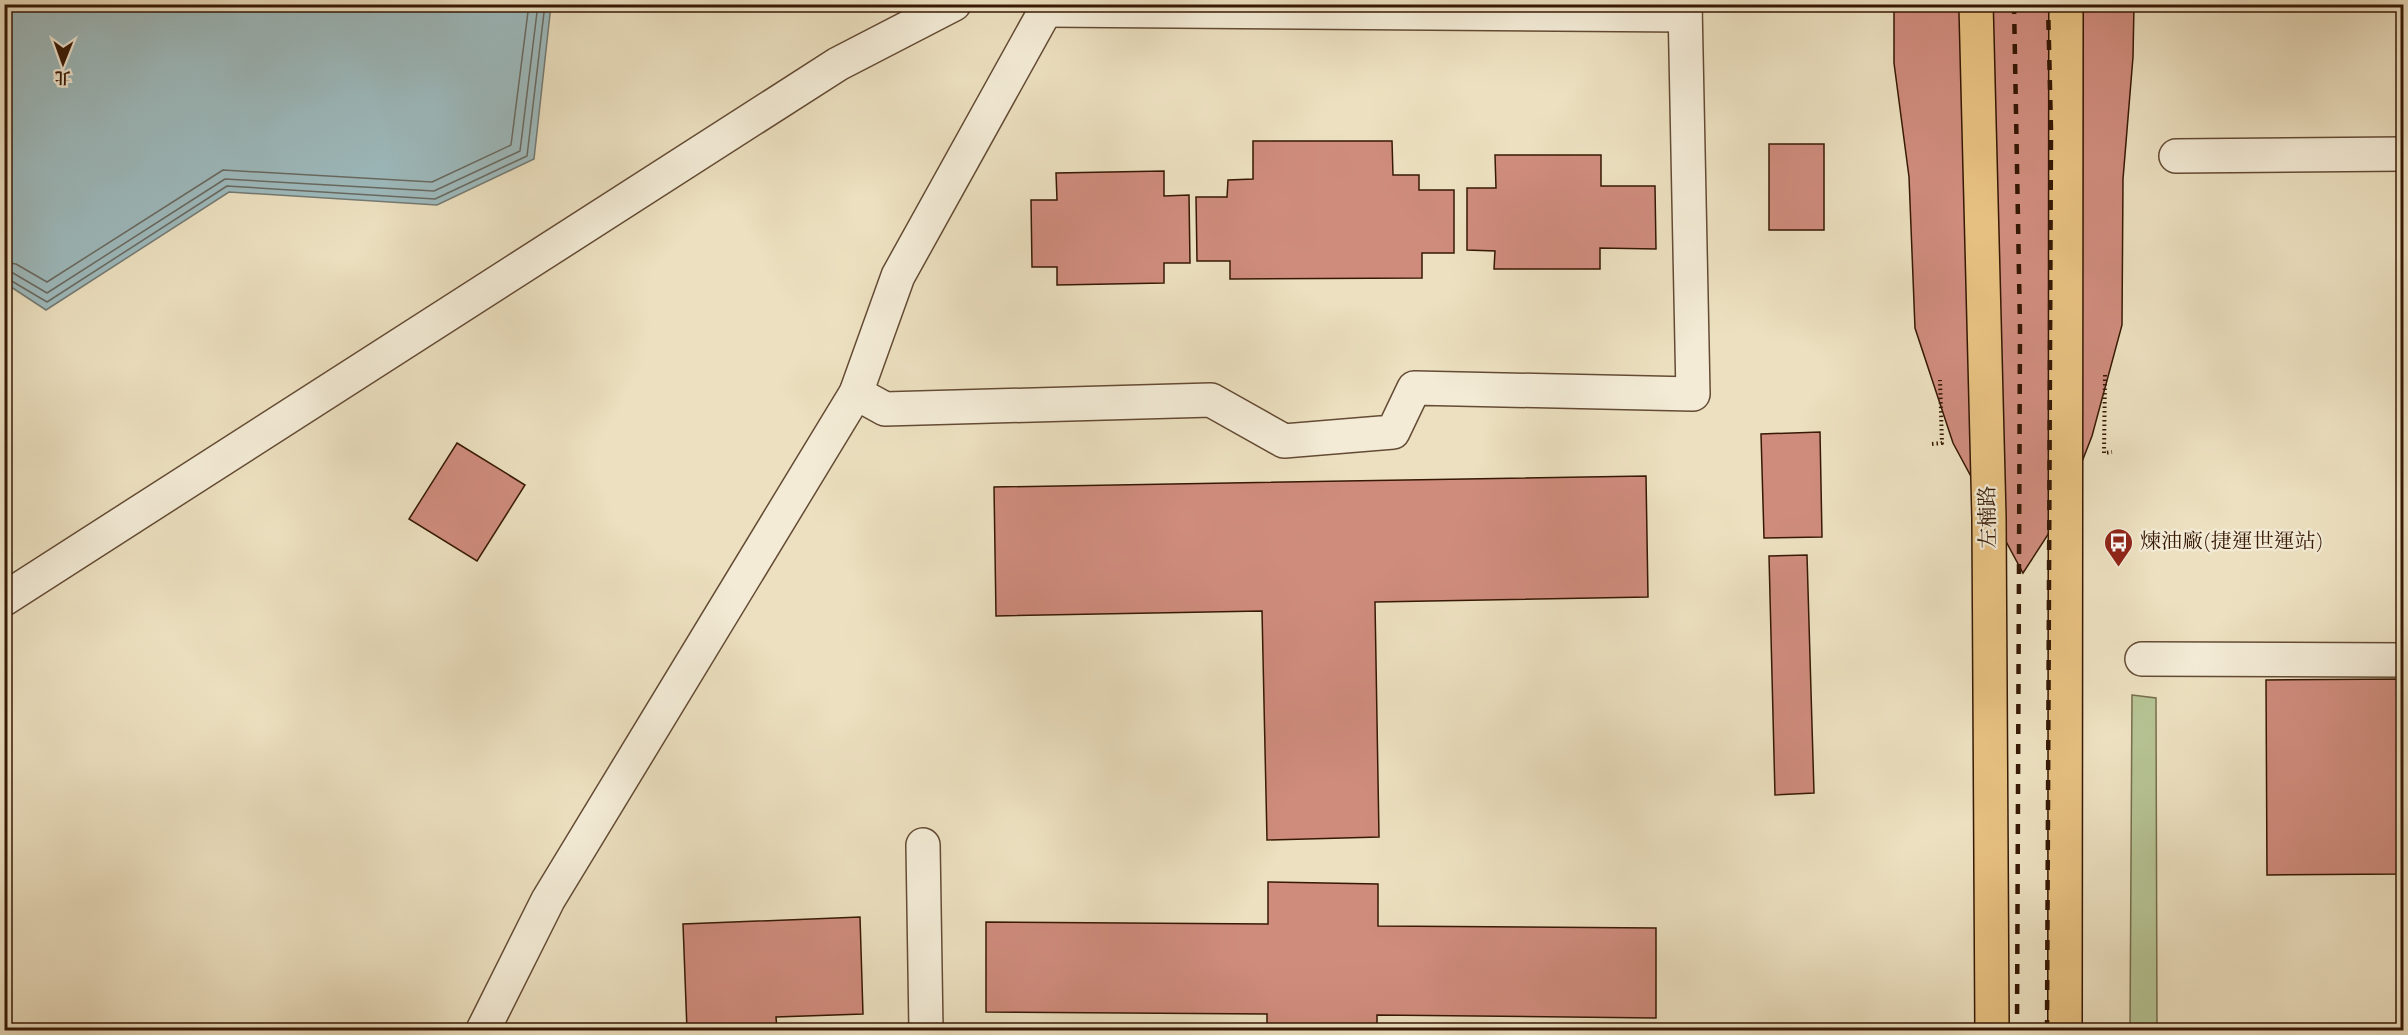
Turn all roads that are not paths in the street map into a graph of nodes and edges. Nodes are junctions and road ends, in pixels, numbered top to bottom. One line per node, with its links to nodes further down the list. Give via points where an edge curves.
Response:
1 (954, 4): 9 (street, via 838,64)
2 (1976, 4): 15 (main road, 左楠路, via 1989,518)
3 (2066, 4): 16 (main road)
4 (1048, 7): 5 (street); 8 (street, via 898,276)
5 (1685, 10): 8 (street, via 1693,394 1414,388 1393,432 1284,441 1211,400 885,409)
6 (2403, 154): 7 (street)
7 (2176, 156)
8 (856, 393): 13 (street, via 548,900)
9 (4, 599)
10 (2142, 659): 11 (street)
11 (2403, 660)
12 (923, 845): 14 (street)
13 (483, 1030)
14 (926, 1030)
15 (1992, 1030)
16 (2064, 1030)

